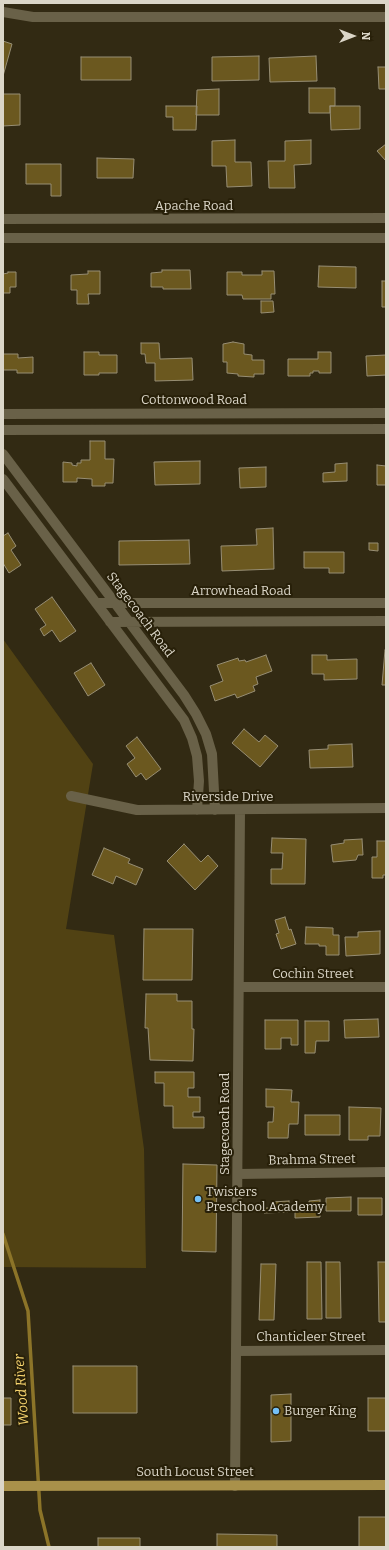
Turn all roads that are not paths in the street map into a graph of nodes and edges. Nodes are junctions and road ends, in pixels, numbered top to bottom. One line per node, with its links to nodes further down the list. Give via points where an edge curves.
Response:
1 (3, 12): 2 (street, via 33,17)
2 (386, 17)
3 (386, 218): 4 (street, Apache Road)
4 (3, 219)
5 (3, 238): 6 (street)
6 (386, 238)
7 (386, 413): 8 (street, Cottonwood Road)
8 (3, 414)
9 (386, 429): 10 (street)
10 (3, 430)
11 (3, 454): 14 (street, Stagecoach Road)
12 (3, 479): 13 (street)
13 (96, 603): 14 (street, Arrowhead Road); 17 (street)
14 (115, 604): 15 (street, Arrowhead Road); 18 (street, Stagecoach Road)
15 (386, 604)
16 (386, 621): 18 (street)
17 (110, 622): 18 (street); 21 (street, via 184,720 190,732 197,756)
18 (129, 622): 22 (street, Stagecoach Road, via 184,695 206,734 212,754)
19 (71, 796): 21 (street, Riverside Drive, via 137,810)
20 (386, 808): 23 (street, Riverside Drive)
21 (197, 810): 22 (street, Riverside Drive)
22 (215, 810): 23 (street, Riverside Drive)
23 (240, 810): 24 (street, Stagecoach Road)
24 (239, 987): 25 (street, Cochin Street); 27 (street, Stagecoach Road)
25 (386, 987)
26 (386, 1172): 27 (street, Brahma Street)
27 (238, 1174): 29 (street, Stagecoach Road)
28 (386, 1350): 29 (street, Chanticleer Street)
29 (236, 1351): 32 (street, Stagecoach Road)
30 (386, 1485): 32 (main road, South Locust Street)
31 (3, 1486): 32 (main road, South Locust Street)
32 (235, 1486)

